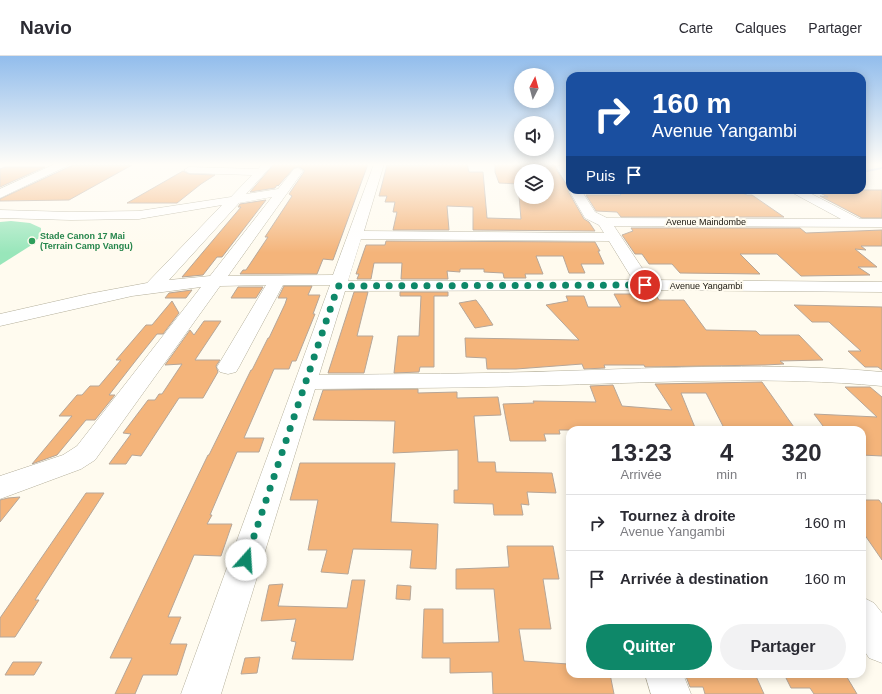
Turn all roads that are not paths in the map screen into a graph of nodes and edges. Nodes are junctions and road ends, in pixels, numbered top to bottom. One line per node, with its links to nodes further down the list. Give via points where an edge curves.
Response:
1 (239, 194): 7 (street)
2 (271, 194): 7 (street)
3 (281, 194): 14 (street)
4 (370, 194): 12 (street)
5 (577, 194): 9 (street, via 590,215)
6 (803, 194): 10 (street)
7 (233, 200): 8 (street, via 135,216); 19 (street)
8 (0, 214)
9 (605, 222): 10 (street, Avenue Maindombe); 13 (street)
10 (858, 222): 11 (street, Avenue Maindombe)
11 (882, 222)
12 (356, 235): 13 (street); 16 (street)
13 (614, 236): 17 (street)
14 (216, 281): 15 (street, Avenue Yangambi); 19 (street, Avenue Yangambi); 24 (street, via 86,453 72,462)
15 (277, 281): 16 (street, Avenue Yangambi); 21 (street)
16 (339, 283): 17 (street, Avenue Yangambi); 23 (street)
17 (645, 285): 18 (street, Avenue Yangambi)
18 (882, 287)
19 (152, 288): 20 (street, Avenue Yangambi)
20 (0, 320)
21 (228, 367)
22 (882, 380): 23 (street, via 790,372 728,372 546,379)
23 (306, 382): 28 (street)
24 (0, 488)
25 (866, 622): 26 (street)
26 (882, 645)
27 (665, 678): 29 (street)
28 (201, 694)
29 (671, 694)

